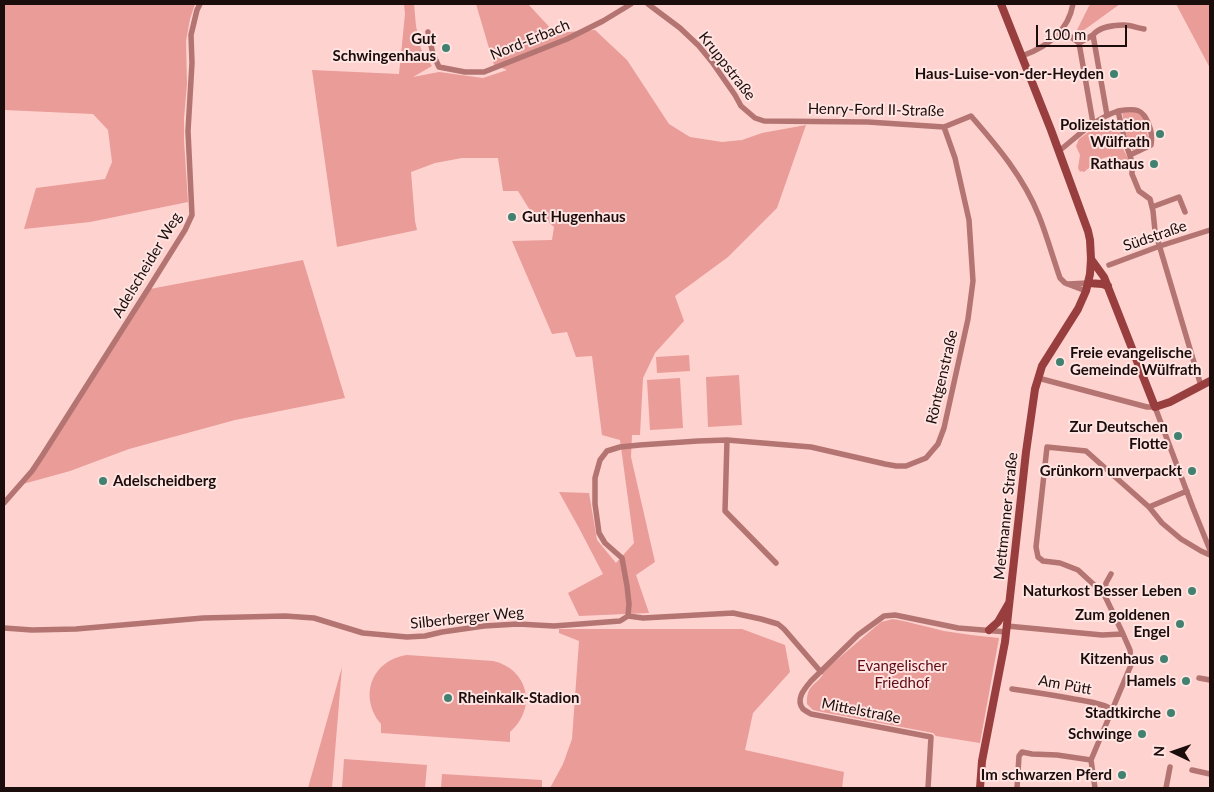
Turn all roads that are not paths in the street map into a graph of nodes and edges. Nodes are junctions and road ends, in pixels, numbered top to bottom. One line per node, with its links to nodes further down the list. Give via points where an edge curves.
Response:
1 (200, 4): 35 (street, Adelscheider Weg, via 191,35 188,131 192,215 42,456)
2 (630, 4): 8 (street, Nord-Erbach, via 567,39 484,72 439,67)
3 (648, 4): 14 (street, Kruppstraße, via 699,46 742,106 755,118)
4 (1001, 4): 11 (main road, Mettmanner Straße)
5 (1073, 4): 7 (street)
6 (1144, 29): 9 (street, via 1124,25 1108,27)
7 (1062, 30): 10 (street); 11 (street, via 1052,41)
8 (428, 32)
9 (1093, 35): 10 (street); 13 (street)
10 (1079, 43): 15 (street)
11 (1022, 56): 17 (main road, Mettmanner Straße)
12 (1118, 111): 13 (street); 18 (street); 18 (street, via 1140,110 1146,116 1151,131 1151,145)
13 (1107, 115): 15 (street)
14 (764, 121): 16 (street, Henry-Ford II-Straße)
15 (1093, 123): 17 (street)
16 (944, 127): 26 (street, Henry-Ford II-Straße, via 971,116 1022,182 1039,215 1060,278 1066,284); 33 (street, Röntgenstraße, via 955,158 969,220 973,281 968,319 938,444 926,458 906,466 896,466 811,447)
17 (1059, 151): 23 (main road, Mettmanner Straße, via 1088,231)
18 (1130, 155): 19 (street, via 1132,174 1139,191 1150,199)
19 (1152, 207): 20 (street, via 1179,197); 22 (street)
20 (1185, 212)
21 (1210, 230): 22 (street, Südstraße)
22 (1160, 246): 24 (street, Südstraße); 29 (street)
23 (1091, 259): 25 (main road); 26 (main road, Mettmanner Straße)
24 (1109, 265)
25 (1108, 286): 26 (main road); 30 (main road)
26 (1087, 287): 27 (main road, Mettmanner Straße, via 1078,309 1042,366)
27 (1038, 378): 31 (street); 42 (main road, Mettmanner Straße, via 1026,452)
28 (1210, 381): 29 (main road)
29 (1201, 386): 32 (main road)
30 (1150, 393): 31 (street, via 1146,401); 32 (main road)
31 (1138, 404): 32 (street)
32 (1156, 407): 34 (street)
33 (727, 440): 39 (street, via 725,512); 43 (street, Röntgenstraße, via 620,448 607,451 600,460 595,478 599,533 622,558 628,586)
34 (1187, 491): 36 (street); 37 (street)
35 (4, 503)
36 (1149, 507): 38 (street, via 1162,524 1181,539); 41 (street, via 1086,451 1047,447 1036,547 1038,557 1078,570)
37 (1210, 550)
38 (1210, 555)
39 (776, 563)
40 (1111, 574): 41 (street)
41 (1104, 594): 47 (street)
42 (1010, 601): 45 (main road, Mettmanner Straße); 46 (main road, via 998,622)
43 (628, 616): 44 (street, Silberberger Weg, via 620,622 484,626 407,637 364,633 314,618 285,616 203,618 32,630); 48 (street, Silberberger Weg, via 732,613 761,619 784,629)
44 (4, 628)
45 (1007, 629): 46 (street, Mittelstraße); 47 (street, Mittelstraße); 58 (main road, Mettmanner Straße, via 982,761)
46 (989, 630): 48 (street, Mittelstraße, via 884,616 858,635)
47 (1123, 634): 52 (street, via 1130,650 1131,665)
48 (821, 672): 57 (street, Mittelstraße, via 804,689 800,702 803,709 811,714 931,737)
49 (1199, 678): 50 (street)
50 (1210, 680)
51 (1012, 689): 52 (street, Am Pütt, via 1084,700)
52 (1112, 709): 53 (street)
53 (1090, 760): 59 (street, via 1022,752); 60 (street)
54 (1170, 767): 61 (street)
55 (1192, 770): 56 (street)
56 (1210, 774)
57 (928, 788)
58 (980, 788)
59 (1017, 788)
60 (1095, 788)
61 (1166, 788)

